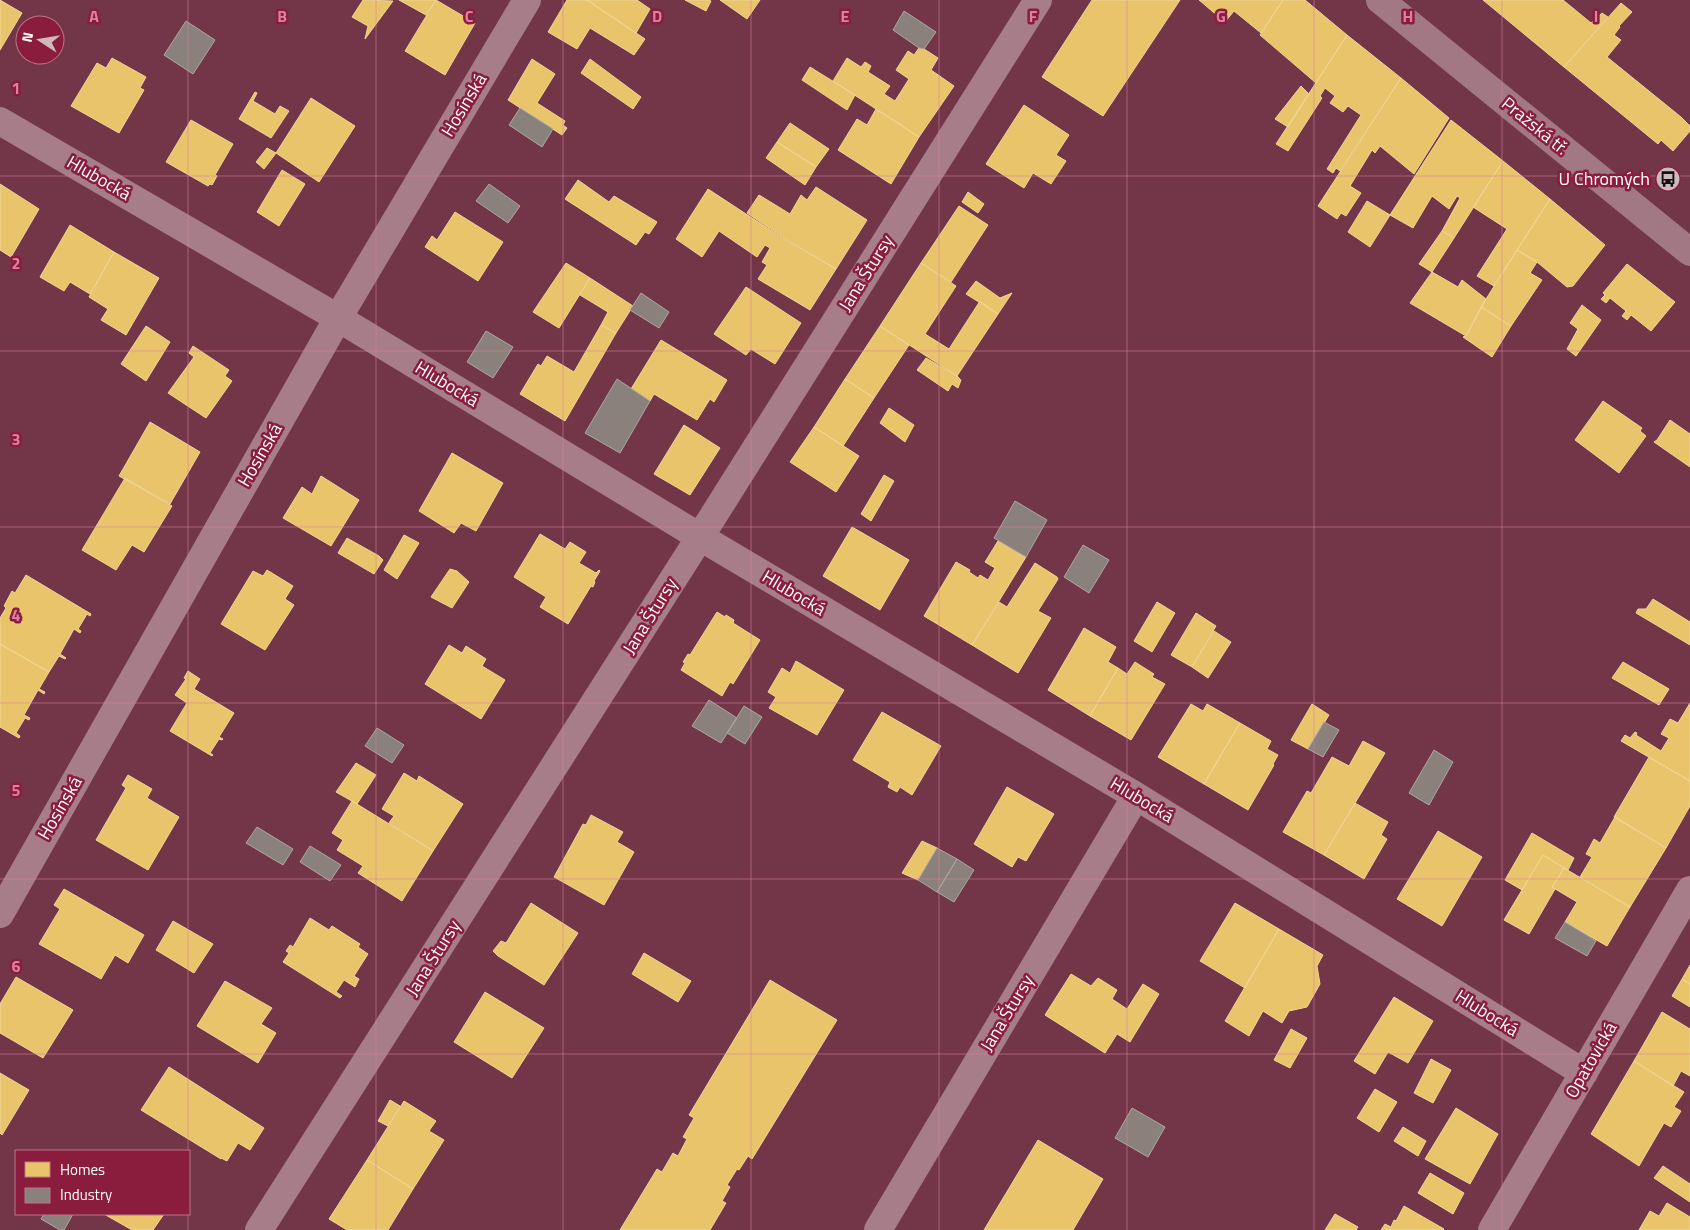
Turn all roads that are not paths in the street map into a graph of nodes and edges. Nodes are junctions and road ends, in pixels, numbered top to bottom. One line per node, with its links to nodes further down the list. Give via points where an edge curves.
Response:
1 (527, 0): 6 (street, Hosínská)
2 (1038, 0): 7 (street, Jana Štursy)
3 (1380, 0): 5 (main road, Pražská tř.)
4 (0, 121): 6 (street, Hlubocká)
5 (1690, 252)
6 (338, 318): 7 (street, Hlubocká); 10 (street, Hosínská)
7 (700, 537): 8 (street, Hlubocká); 12 (street, Jana Štursy)
8 (1136, 796): 11 (street, Hlubocká); 13 (street, Jana Štursy)
9 (1690, 890): 11 (street, Opatovická)
10 (0, 914)
11 (1584, 1073): 14 (street, Opatovická)
12 (259, 1230)
13 (878, 1230)
14 (1492, 1230)

